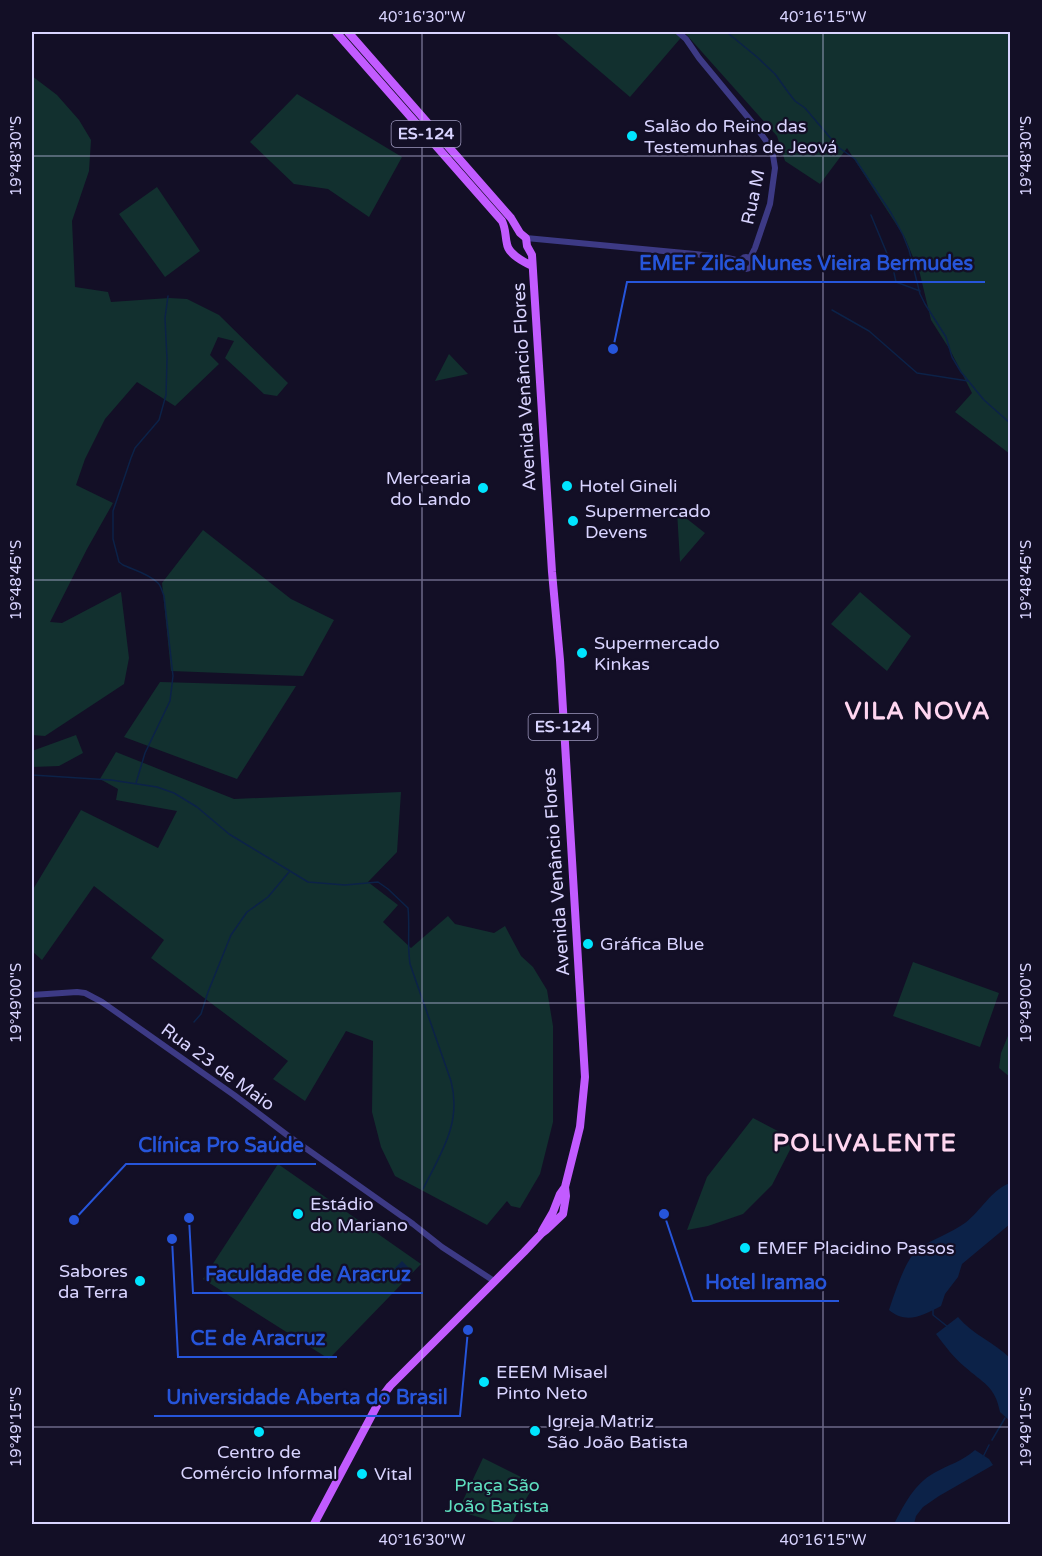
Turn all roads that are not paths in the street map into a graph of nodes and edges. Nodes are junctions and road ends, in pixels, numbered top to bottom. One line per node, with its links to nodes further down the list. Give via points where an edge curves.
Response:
1 (336, 32): 5 (main road, ES-124, via 488,204 504,225)
2 (348, 32): 4 (main road, Avenida Venâncio Flores / ES-124, via 498,203)
3 (678, 32): 7 (street, Rua M, via 772,149 776,168 770,204)
4 (524, 239): 5 (main road, via 512,234); 6 (main road, via 524,250); 8 (street); 9 (main road, Avenida Venâncio Flores / ES-124, via 532,255)
5 (507, 241): 6 (main road, ES-124)
6 (511, 252): 9 (main road, Avenida Venâncio Flores)
7 (750, 258): 8 (street); 8 (street, via 753,262 749,268 743,268)
8 (740, 261)
9 (532, 266): 11 (main road, Avenida Venâncio Flores / ES-124, via 560,660 584,1089 558,1211 542,1233)
10 (32, 995): 11 (street, Rua 23 de Maio, via 76,992 92,996)
11 (494, 1281): 12 (main road, Avenida Venâncio Flores / ES-124, via 384,1394)
12 (314, 1524)

